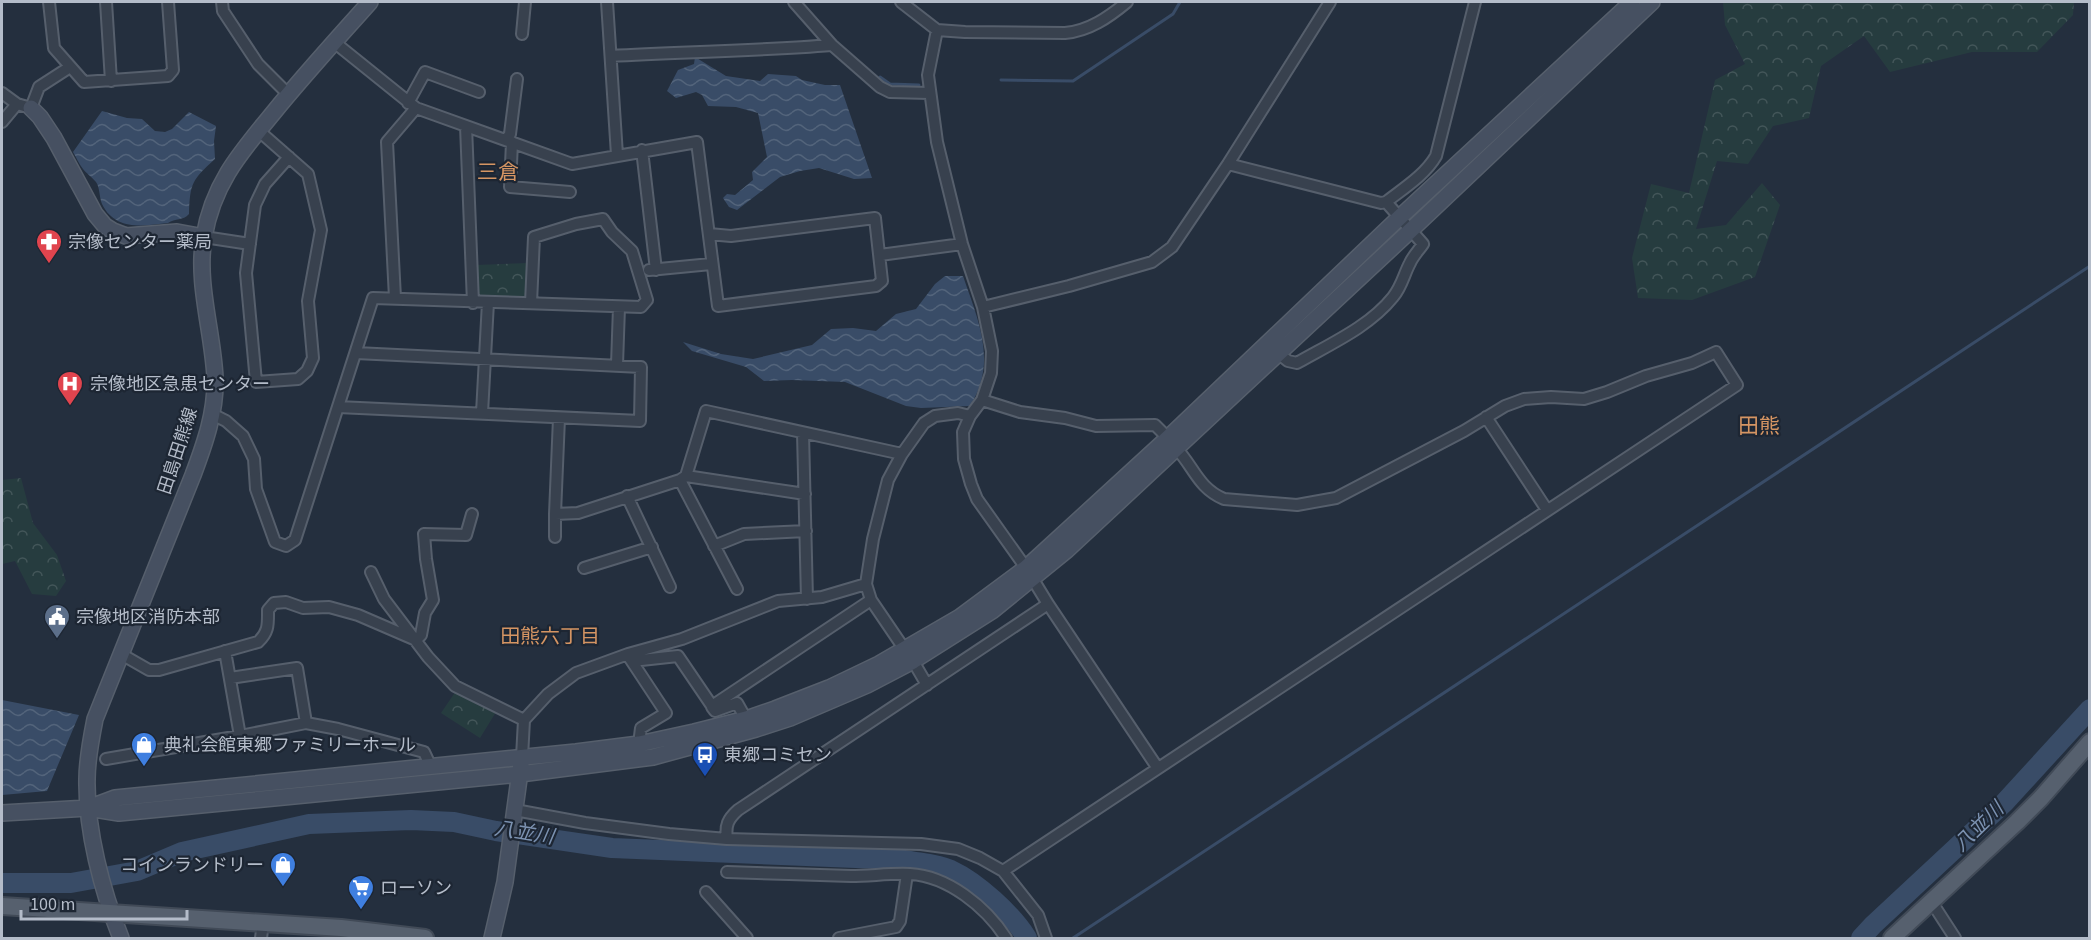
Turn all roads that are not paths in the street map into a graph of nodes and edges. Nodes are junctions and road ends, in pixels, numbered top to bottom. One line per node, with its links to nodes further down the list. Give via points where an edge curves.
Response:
1 (49, 2): 20 (street, via 54,48)
2 (106, 2): 22 (street)
3 (168, 2): 22 (street, via 173,70 168,76)
4 (222, 2): 26 (street, via 223,11 258,64)
5 (370, 2): 17 (street, 田島田熊線)
6 (525, 2): 16 (street)
7 (607, 2): 19 (street)
8 (794, 2): 18 (street)
9 (901, 2): 15 (street)
10 (1126, 2): 15 (street, via 1096,25 1077,32)
11 (1330, 2): 36 (street)
12 (1475, 2): 38 (street, via 1436,156 1420,176)
13 (1632, 2): 39 (street)
14 (1652, 2): 40 (street)
15 (937, 30): 25 (street, via 928,75)
16 (522, 34)
17 (334, 42): 26 (street, 田島田熊線); 27 (street)
18 (832, 45): 19 (street); 25 (street, via 890,92)
19 (611, 56): 34 (street)
20 (70, 67): 22 (street, via 84,82); 28 (street, via 39,87)
21 (518, 79): 32 (street)
22 (111, 81)
23 (479, 92): 27 (street, via 426,72)
24 (2, 93): 28 (street)
25 (929, 93): 44 (street)
26 (288, 94): 31 (street, 田島田熊線)
27 (412, 105): 30 (street); 49 (street, via 387,142)
28 (24, 106): 29 (street); 42 (street, via 54,138 95,214 105,225 126,236 177,232)
29 (2, 122)
30 (466, 126): 32 (street); 51 (street)
31 (258, 131): 35 (street); 42 (street, 田島田熊線, via 223,179)
32 (509, 141): 34 (street, via 572,164); 37 (street, via 510,187)
33 (642, 150): 34 (street); 41 (street, via 697,142); 47 (street)
34 (617, 155)
35 (289, 157): 43 (street, via 265,184 255,205); 43 (street, via 308,174 321,230 308,301 313,358 298,379 256,382 246,273)
36 (1228, 164): 38 (street); 53 (street, via 1172,247 1152,262)
37 (570, 192)
38 (1386, 202): 39 (street)
39 (1400, 217): 40 (street); 67 (street)
40 (1411, 230): 56 (street); 56 (street, via 1424,244 1384,307 1359,327 1297,363)
41 (709, 234): 45 (street, via 731,236 875,218); 46 (street)
42 (204, 237): 43 (street); 62 (street, 田島田熊線, via 203,281 215,376)
43 (250, 244)
44 (962, 244): 45 (street); 53 (street)
45 (880, 255): 46 (street, via 882,281 876,286 718,306)
46 (711, 264): 47 (street)
47 (656, 270): 48 (street)
48 (640, 271): 52 (street, via 632,251 603,219 576,224 534,237); 54 (street, via 647,300 641,307)
49 (395, 298): 51 (street); 55 (street, via 373,298)
50 (488, 302): 51 (street); 52 (street); 57 (street)
51 (473, 303)
52 (531, 303): 54 (street)
53 (983, 307): 59 (street, via 992,351 991,373)
54 (618, 308): 58 (street)
55 (356, 353): 57 (street); 60 (street)
56 (1278, 353): 67 (street)
57 (486, 359): 58 (street); 61 (street)
58 (617, 365): 65 (street, via 641,367 640,421)
59 (982, 400): 63 (street); 67 (street, via 1020,412 1096,426 1155,425)
60 (338, 407): 61 (street); 62 (street, via 295,540 286,546 275,542 256,489 254,459 243,436)
61 (482, 413): 65 (street)
62 (212, 414): 90 (street, 田島田熊線, via 207,436)
63 (970, 416): 68 (street, via 935,416 924,423); 81 (street, via 963,432 964,459 971,484 977,499)
64 (1486, 417): 67 (street, via 1358,488 1336,498 1298,505 1224,499 1213,494); 72 (street); 72 (street, via 1524,399 1584,399 1716,352 1737,385)
65 (559, 418): 74 (street)
66 (803, 433): 68 (street); 69 (street, via 706,411); 70 (street)
67 (1172, 443): 81 (street)
68 (902, 454): 82 (street, via 888,480)
69 (683, 478): 70 (street); 71 (street); 77 (street)
70 (805, 494): 75 (street)
71 (627, 496): 74 (street, via 578,513); 78 (street)
72 (1546, 510): 105 (street)
73 (472, 514): 88 (street, via 466,535 424,534 433,600)
74 (555, 514): 76 (street)
75 (806, 531): 77 (street, via 744,534); 85 (street)
76 (555, 537)
77 (714, 546): 84 (street)
78 (652, 548): 79 (street); 83 (street)
79 (584, 568)
80 (371, 572): 88 (street, via 384,599)
81 (1029, 573): 87 (street); 91 (street, via 960,616)
82 (866, 584): 85 (street); 86 (street)
83 (670, 587)
84 (737, 589)
85 (807, 599): 92 (street, via 778,601)
86 (871, 600): 91 (street); 95 (street)
87 (1048, 604): 94 (street); 105 (street)
88 (416, 640): 89 (street, via 358,615 285,602 269,607 268,629 258,642); 97 (street, via 455,686)
89 (225, 651): 90 (street, via 159,670 149,670); 93 (street)
90 (122, 654): 107 (street, 田島田熊線, via 95,719 88,753)
91 (909, 656): 94 (street); 96 (street); 106 (street, via 841,696 756,729 653,757)
92 (630, 658): 95 (street, via 678,656); 97 (street, via 576,673 548,694); 101 (street, via 666,713 641,728)
93 (230, 678): 98 (street, via 297,668); 99 (street)
94 (927, 685): 110 (street, via 738,810 728,818)
95 (711, 706): 96 (street, via 715,711 737,703)
96 (746, 719): 101 (street)
97 (524, 720): 102 (street)
98 (306, 723): 99 (street); 104 (street, via 424,752)
99 (240, 736): 103 (street)
100 (2090, 742): 115 (main road, via 2018,822)
101 (639, 744): 102 (street)
102 (522, 757): 104 (street); 106 (street)
103 (106, 759)
104 (431, 767): 107 (street, via 118,798)
105 (1157, 767): 111 (street)
106 (520, 774): 107 (street, via 119,813); 109 (street)
107 (88, 808): 108 (street); 117 (street, 田島田熊線)
108 (2, 813)
109 (515, 813): 110 (street); 121 (street)
110 (727, 839): 111 (street, via 921,844 958,849)
111 (1003, 871): 125 (street, via 1038,915)
112 (727, 872): 113 (street)
113 (907, 874): 123 (street, via 896,927); 124 (street, via 941,883 968,897)
114 (706, 892): 122 (street)
115 (1931, 901): 126 (main road); 127 (street)
116 (2, 906): 117 (main road)
117 (111, 914): 118 (main road); 119 (street, 田島田熊線)
118 (262, 931): 120 (main road, via 341,928)
119 (120, 939)
120 (425, 939)
121 (492, 939)
122 (747, 939)
123 (839, 939)
124 (1006, 939)
125 (1046, 939)
126 (1892, 939)
127 (1955, 939)

